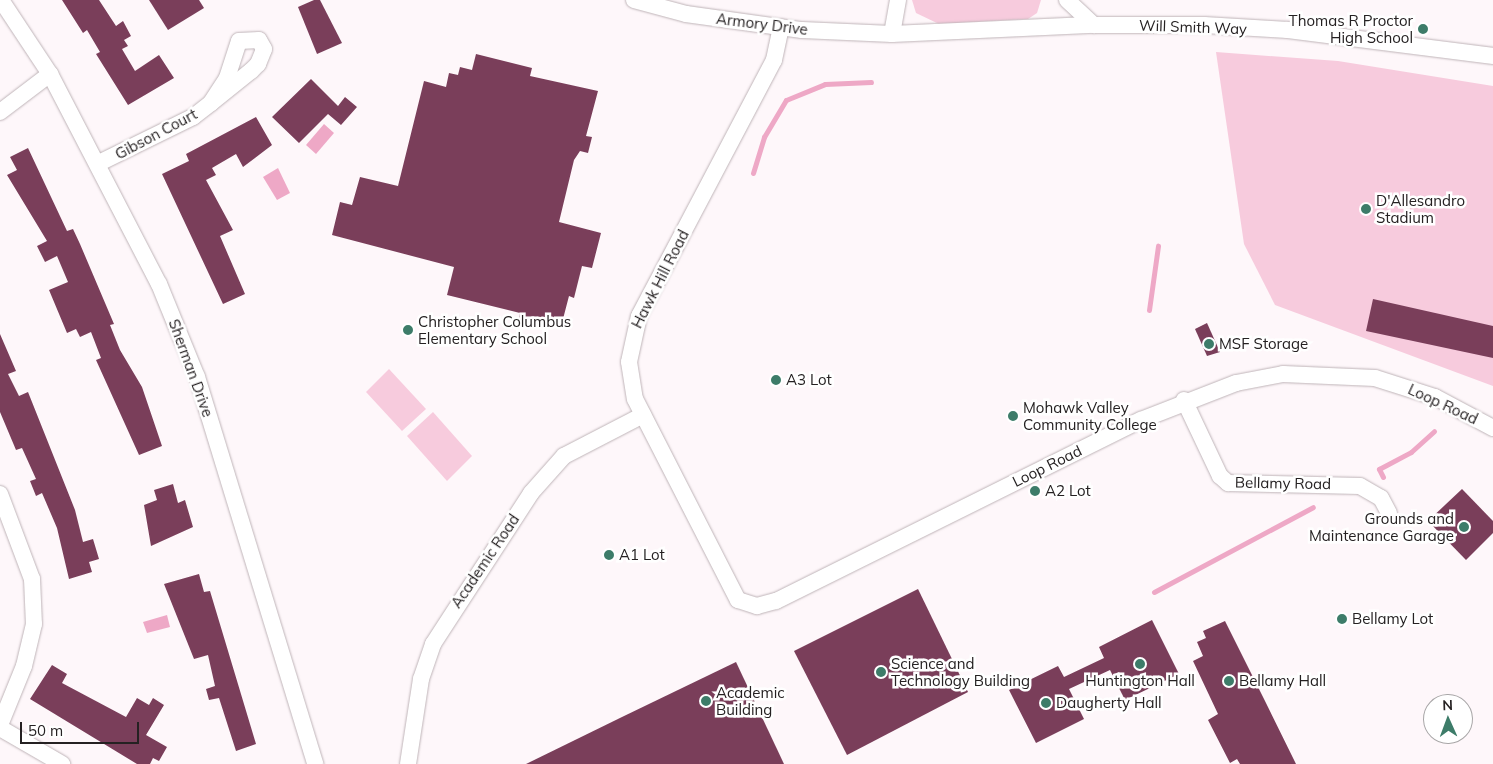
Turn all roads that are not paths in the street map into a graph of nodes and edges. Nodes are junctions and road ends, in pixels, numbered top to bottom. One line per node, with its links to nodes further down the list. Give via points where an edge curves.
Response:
1 (1, 0): 9 (street, Sherman Drive)
2 (634, 0): 6 (street, Armory Drive, via 686,14)
3 (898, 0): 7 (street)
4 (1067, 0): 5 (street)
5 (1094, 25): 7 (street, Will Smith Way); 8 (street, Will Smith Way, via 1288,30)
6 (781, 27): 7 (street, Armory Drive); 14 (street, Hawk Hill Road, via 774,60 634,331 629,375)
7 (892, 34)
8 (1493, 56)
9 (50, 74): 11 (street); 12 (street, Sherman Drive)
10 (211, 103): 12 (street, Gibson Court, via 193,117)
11 (0, 112)
12 (99, 162): 21 (street, Sherman Drive, via 159,284 197,377)
13 (1184, 400): 15 (street, Loop Road, via 1283,374 1337,374 1403,384); 17 (street, Bellamy Road, via 1220,476 1228,483 1360,486 1381,498); 18 (street, Loop Road, via 790,594)
14 (643, 415): 18 (street, Hawk Hill Road, via 726,585 738,600); 22 (street, Academic Road, via 564,456 530,494 433,644 421,679)
15 (1493, 428)
16 (0, 494): 19 (street, via 32,579 34,624 24,666)
17 (1390, 513)
18 (754, 605)
19 (0, 727): 20 (street)
20 (62, 764)
21 (315, 764)
22 (408, 764)

